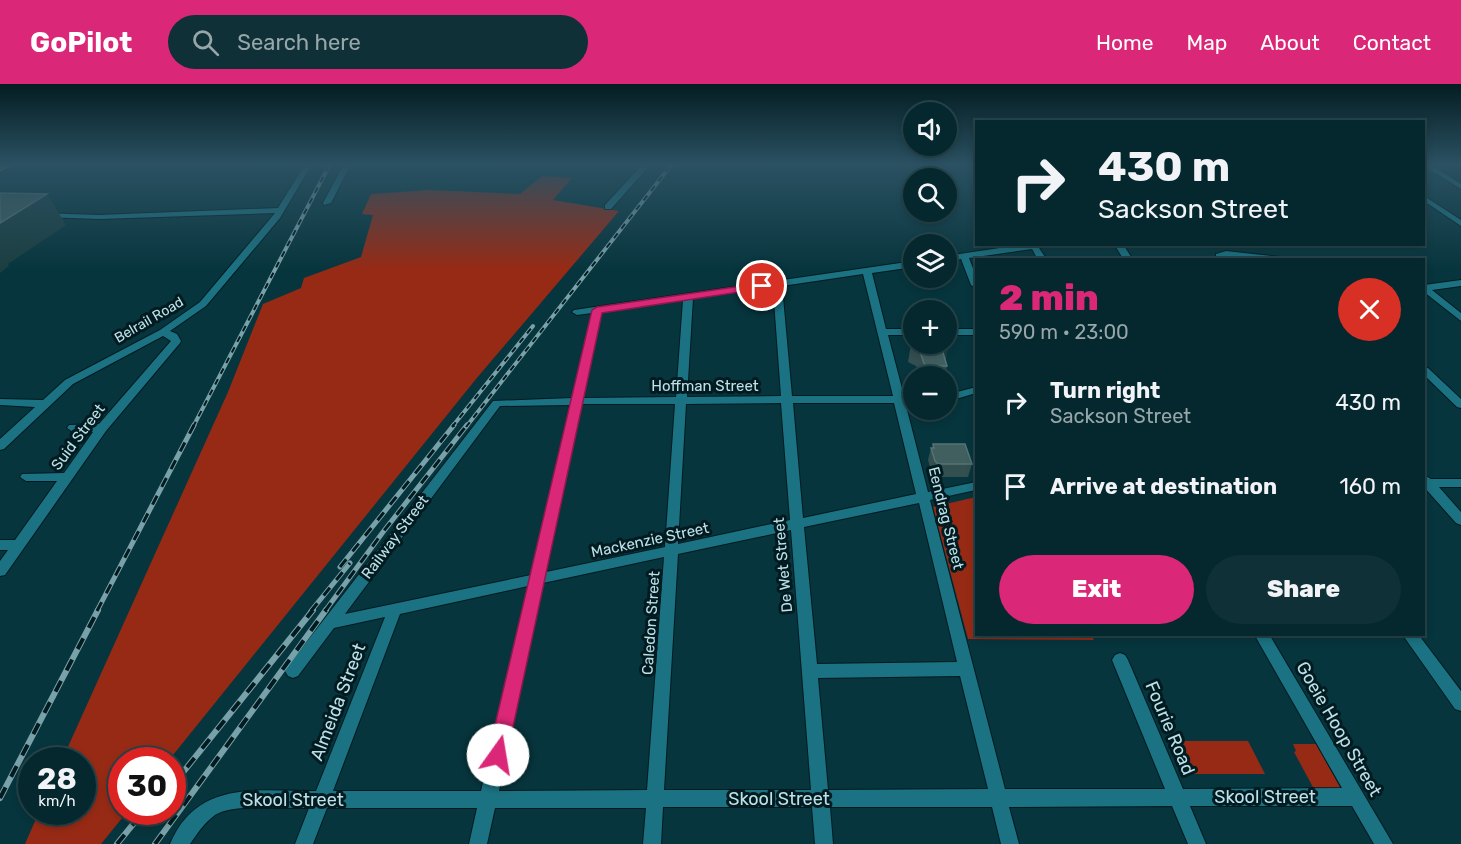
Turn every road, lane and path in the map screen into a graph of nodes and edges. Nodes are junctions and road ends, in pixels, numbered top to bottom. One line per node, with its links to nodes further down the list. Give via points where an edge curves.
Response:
1 (287, 199): 7 (street, Belrail Road)
2 (329, 199): 5 (street)
3 (615, 199): 6 (street)
4 (1426, 199): 11 (street)
5 (327, 203)
6 (608, 207)
7 (281, 210): 9 (street); 28 (street, Belrail Road, via 210,296)
8 (30, 214): 9 (street)
9 (141, 216): 10 (street)
10 (39, 221)
11 (1461, 224)
12 (1034, 246): 13 (street)
13 (964, 256): 14 (street); 19 (street)
14 (957, 257)
15 (1220, 258): 16 (street, via 1226,254)
16 (1262, 258)
17 (903, 266): 18 (street)
18 (867, 271): 21 (street); 29 (street, Eendrag Street)
19 (975, 283)
20 (1461, 283): 22 (street)
21 (777, 284): 24 (street); 39 (street, De Wet Street)
22 (1425, 288)
23 (1425, 289): 27 (street)
24 (688, 297): 25 (street); 41 (street, Caledon Street)
25 (597, 310): 26 (street); 38 (street)
26 (577, 312)
27 (1461, 318)
28 (163, 332): 43 (street, Belrail Road, via 80,375); 46 (street, Suid Street, via 176,341)
29 (883, 332): 30 (street); 36 (street, Eendrag Street)
30 (903, 332)
31 (957, 332): 32 (street)
32 (975, 332)
33 (1425, 371): 44 (street)
34 (975, 390): 35 (street)
35 (957, 396)
36 (899, 399): 37 (street, Hoffman Street); 39 (street, Hoffman Street); 53 (street, Eendrag Street)
37 (903, 399)
38 (576, 401): 41 (street, Hoffman Street); 42 (street, Hoffman Street); 60 (street)
39 (787, 401): 41 (street, Hoffman Street); 55 (street, De Wet Street)
40 (0, 402): 43 (street)
41 (682, 402): 58 (street, Caledon Street)
42 (497, 403): 62 (street, Railway Street)
43 (44, 404): 47 (street, Belrail Road)
44 (1461, 405)
45 (73, 428): 46 (street)
46 (102, 428): 49 (street, Suid Street)
47 (0, 446)
48 (26, 477): 49 (street)
49 (66, 477): 57 (street, Suid Street)
50 (1425, 481): 51 (street); 54 (street)
51 (1461, 483)
52 (975, 486): 53 (street, Mackenzie Street)
53 (923, 498): 55 (street, Mackenzie Street); 66 (street, Eendrag Street)
54 (1461, 520)
55 (796, 524): 58 (street, Mackenzie Street); 67 (street, De Wet Street)
56 (0, 545): 57 (street)
57 (18, 545): 59 (street, Suid Street)
58 (672, 552): 60 (street, Mackenzie Street); 74 (street, Caledon Street)
59 (0, 572)
60 (537, 580): 61 (street, Mackenzie Street); 71 (street)
61 (395, 609): 62 (street, Mackenzie Street); 76 (street, Almeida Street)
62 (329, 622): 68 (street, Railway Street)
63 (1262, 636): 70 (street, Goeie Hoop Street)
64 (1411, 636): 69 (street)
65 (1120, 660): 73 (street, Fourie Road)
66 (966, 669): 67 (street); 72 (street, Eendrag Street)
67 (810, 671): 75 (street, De Wet Street)
68 (293, 672)
69 (1461, 703)
70 (1356, 797): 73 (street, Skool Street); 84 (street, Goeie Hoop Street)
71 (488, 798): 74 (street, Skool Street); 76 (street, Skool Street); 79 (street)
72 (998, 798): 73 (street, Skool Street); 75 (street, Skool Street); 82 (street, Eendrag Street)
73 (1178, 798): 83 (street, Fourie Road)
74 (655, 799): 75 (street, Skool Street); 80 (street, Caledon Street)
75 (820, 799): 81 (street, De Wet Street)
76 (321, 800): 77 (street, Skool Street, via 216,802 196,819); 78 (street, Almeida Street)
77 (179, 844)
78 (304, 844)
79 (478, 844)
80 (652, 844)
81 (824, 844)
82 (1010, 844)
83 (1197, 844)
84 (1384, 844)

